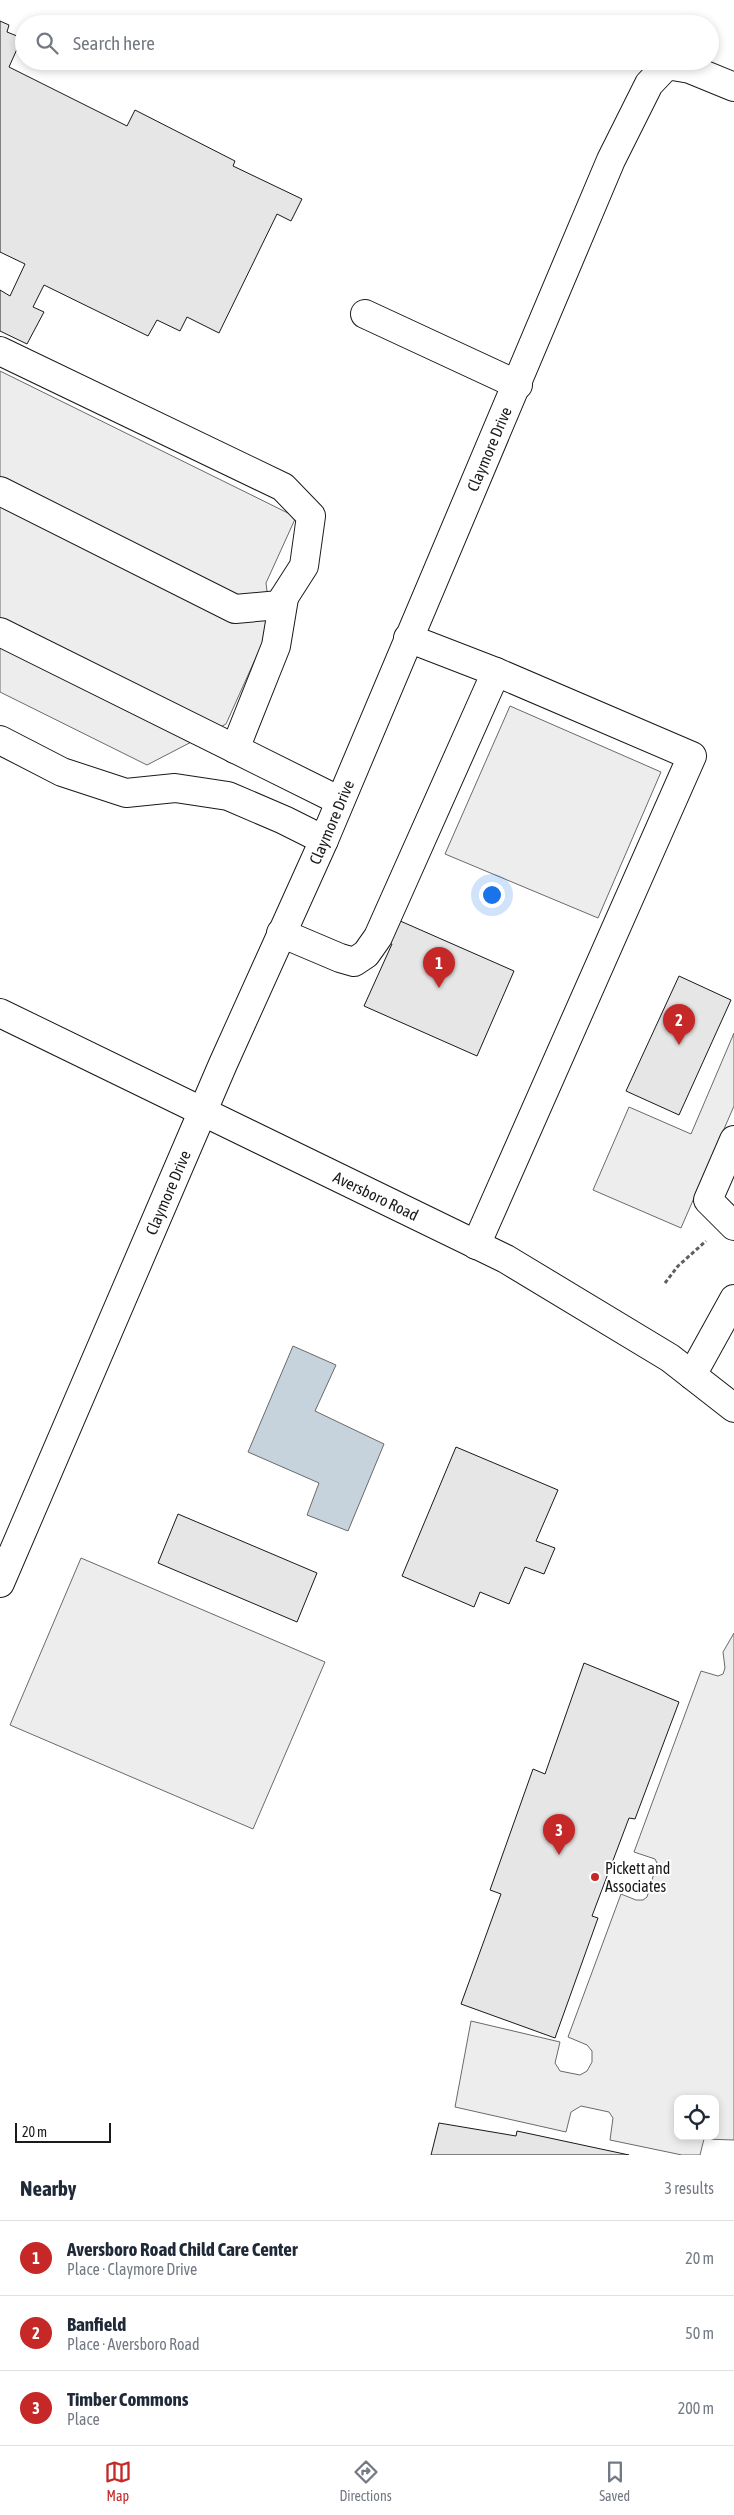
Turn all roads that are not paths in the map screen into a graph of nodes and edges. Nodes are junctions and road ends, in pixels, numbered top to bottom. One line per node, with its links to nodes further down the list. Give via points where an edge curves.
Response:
1 (664, 70): 6 (street, Claymore Drive, via 649,84 611,160)
2 (692, 70): 3 (street, Claymore Drive)
3 (734, 87)
4 (365, 314): 6 (street)
5 (0, 351): 8 (street, via 283,487 311,516 304,566)
6 (518, 384): 10 (street, Claymore Drive)
7 (0, 491): 8 (street, via 235,610 279,605)
8 (284, 598): 13 (street, via 276,646)
9 (0, 632): 13 (street)
10 (408, 638): 11 (street); 14 (street, Claymore Drive)
11 (496, 672): 16 (street, via 378,938 366,954 354,962); 21 (street, via 692,756)
12 (0, 740): 15 (street, via 62,772 126,793 175,788 228,796)
13 (236, 749): 14 (street)
14 (340, 801): 15 (street, Claymore Drive)
15 (324, 840): 16 (street, Claymore Drive)
16 (282, 932): 18 (street, Claymore Drive)
17 (0, 1013): 18 (street, Aversboro Road)
18 (202, 1113): 21 (street, Aversboro Road); 25 (street, Claymore Drive)
19 (734, 1140): 20 (street, via 708,1200)
20 (734, 1226)
21 (476, 1245): 23 (street, Aversboro Road, via 506,1259 670,1358)
22 (734, 1299): 23 (street)
23 (692, 1375): 24 (street, Aversboro Road)
24 (734, 1408)
25 (0, 1583)

